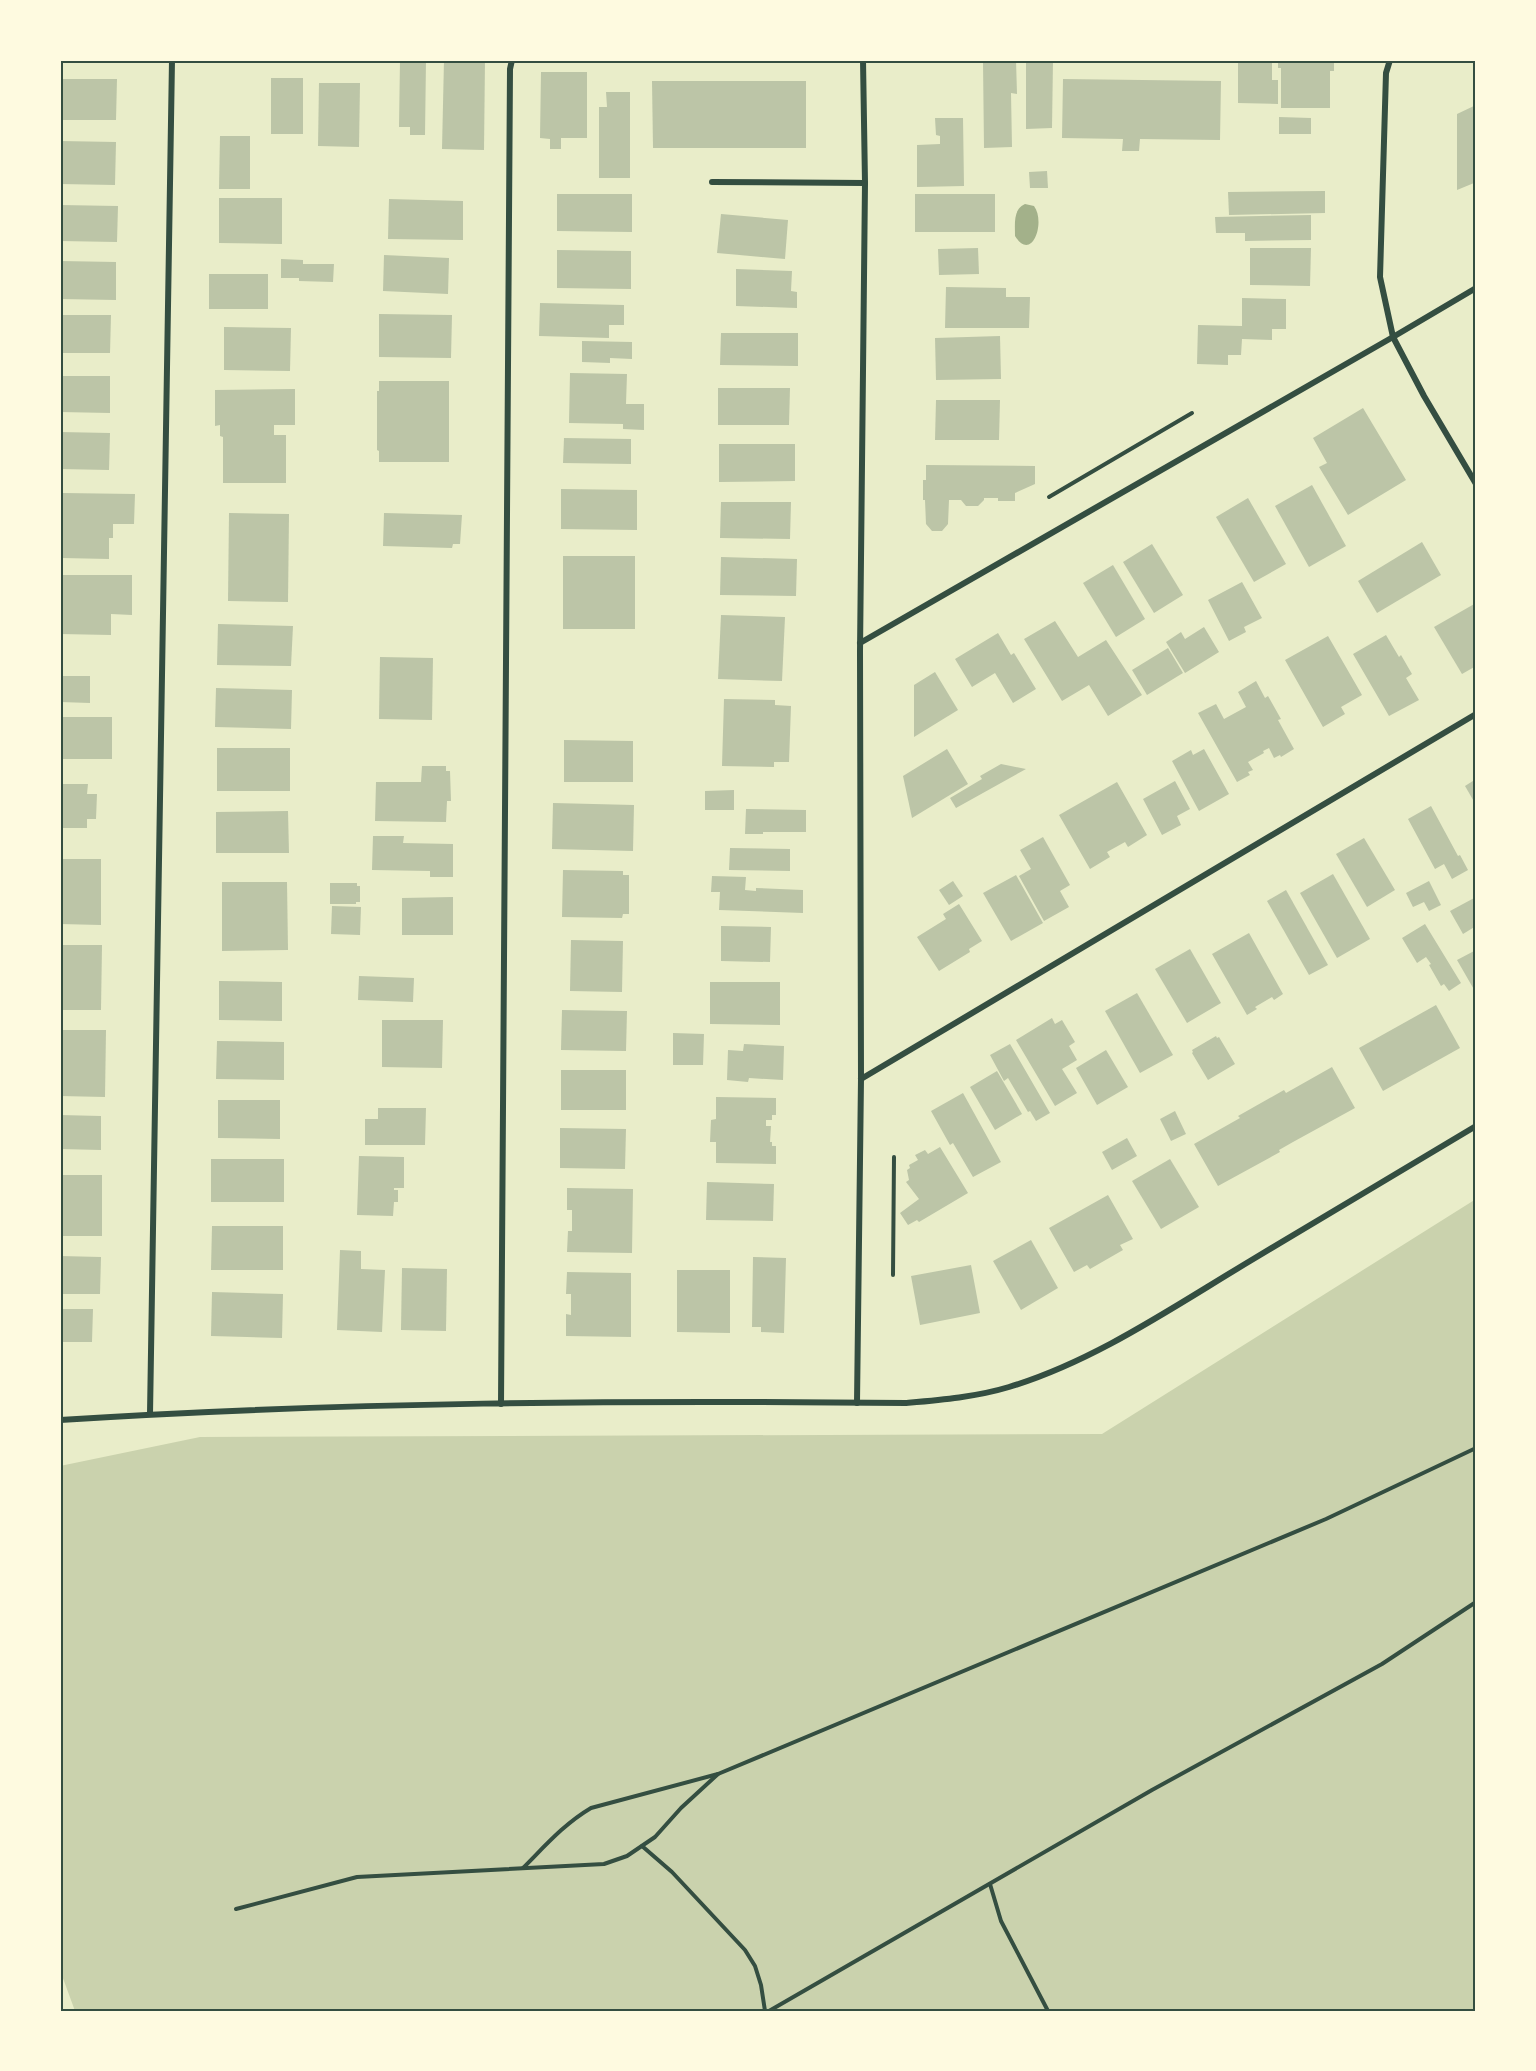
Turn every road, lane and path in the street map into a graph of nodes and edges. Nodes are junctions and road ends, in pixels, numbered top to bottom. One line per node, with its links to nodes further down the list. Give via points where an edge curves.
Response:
1 (172, 60): 20 (street)
2 (512, 60): 19 (street)
3 (863, 60): 6 (street)
4 (1390, 60): 8 (street, via 1386,73 1380,277)
5 (711, 182): 6 (street)
6 (865, 183): 12 (street)
7 (1476, 288): 8 (street)
8 (1393, 337): 10 (street); 12 (street)
9 (1192, 412): 11 (path)
10 (1476, 484)
11 (1049, 497)
12 (860, 643): 14 (street)
13 (1476, 714): 14 (street)
14 (861, 1079): 18 (street)
15 (1476, 1126): 18 (street, via 1144,1324 1045,1374 1009,1387 946,1400)
16 (894, 1157): 17 (path)
17 (893, 1275)
18 (857, 1402): 19 (street)
19 (501, 1404): 20 (street)
20 (150, 1414): 21 (street)
21 (60, 1420)
22 (1476, 1448): 24 (path, via 1326,1519)
23 (1476, 1602): 27 (path, via 1382,1664)
24 (718, 1774): 25 (path); 26 (path, via 591,1808 574,1818)
25 (642, 1846): 26 (path, via 604,1864); 29 (path, via 672,1872 745,1950 758,1976)
26 (523, 1868): 28 (path, via 357,1877)
27 (990, 1884): 29 (path); 30 (path, via 1001,1921)
28 (236, 1909)
29 (767, 2011)
30 (1048, 2011)

